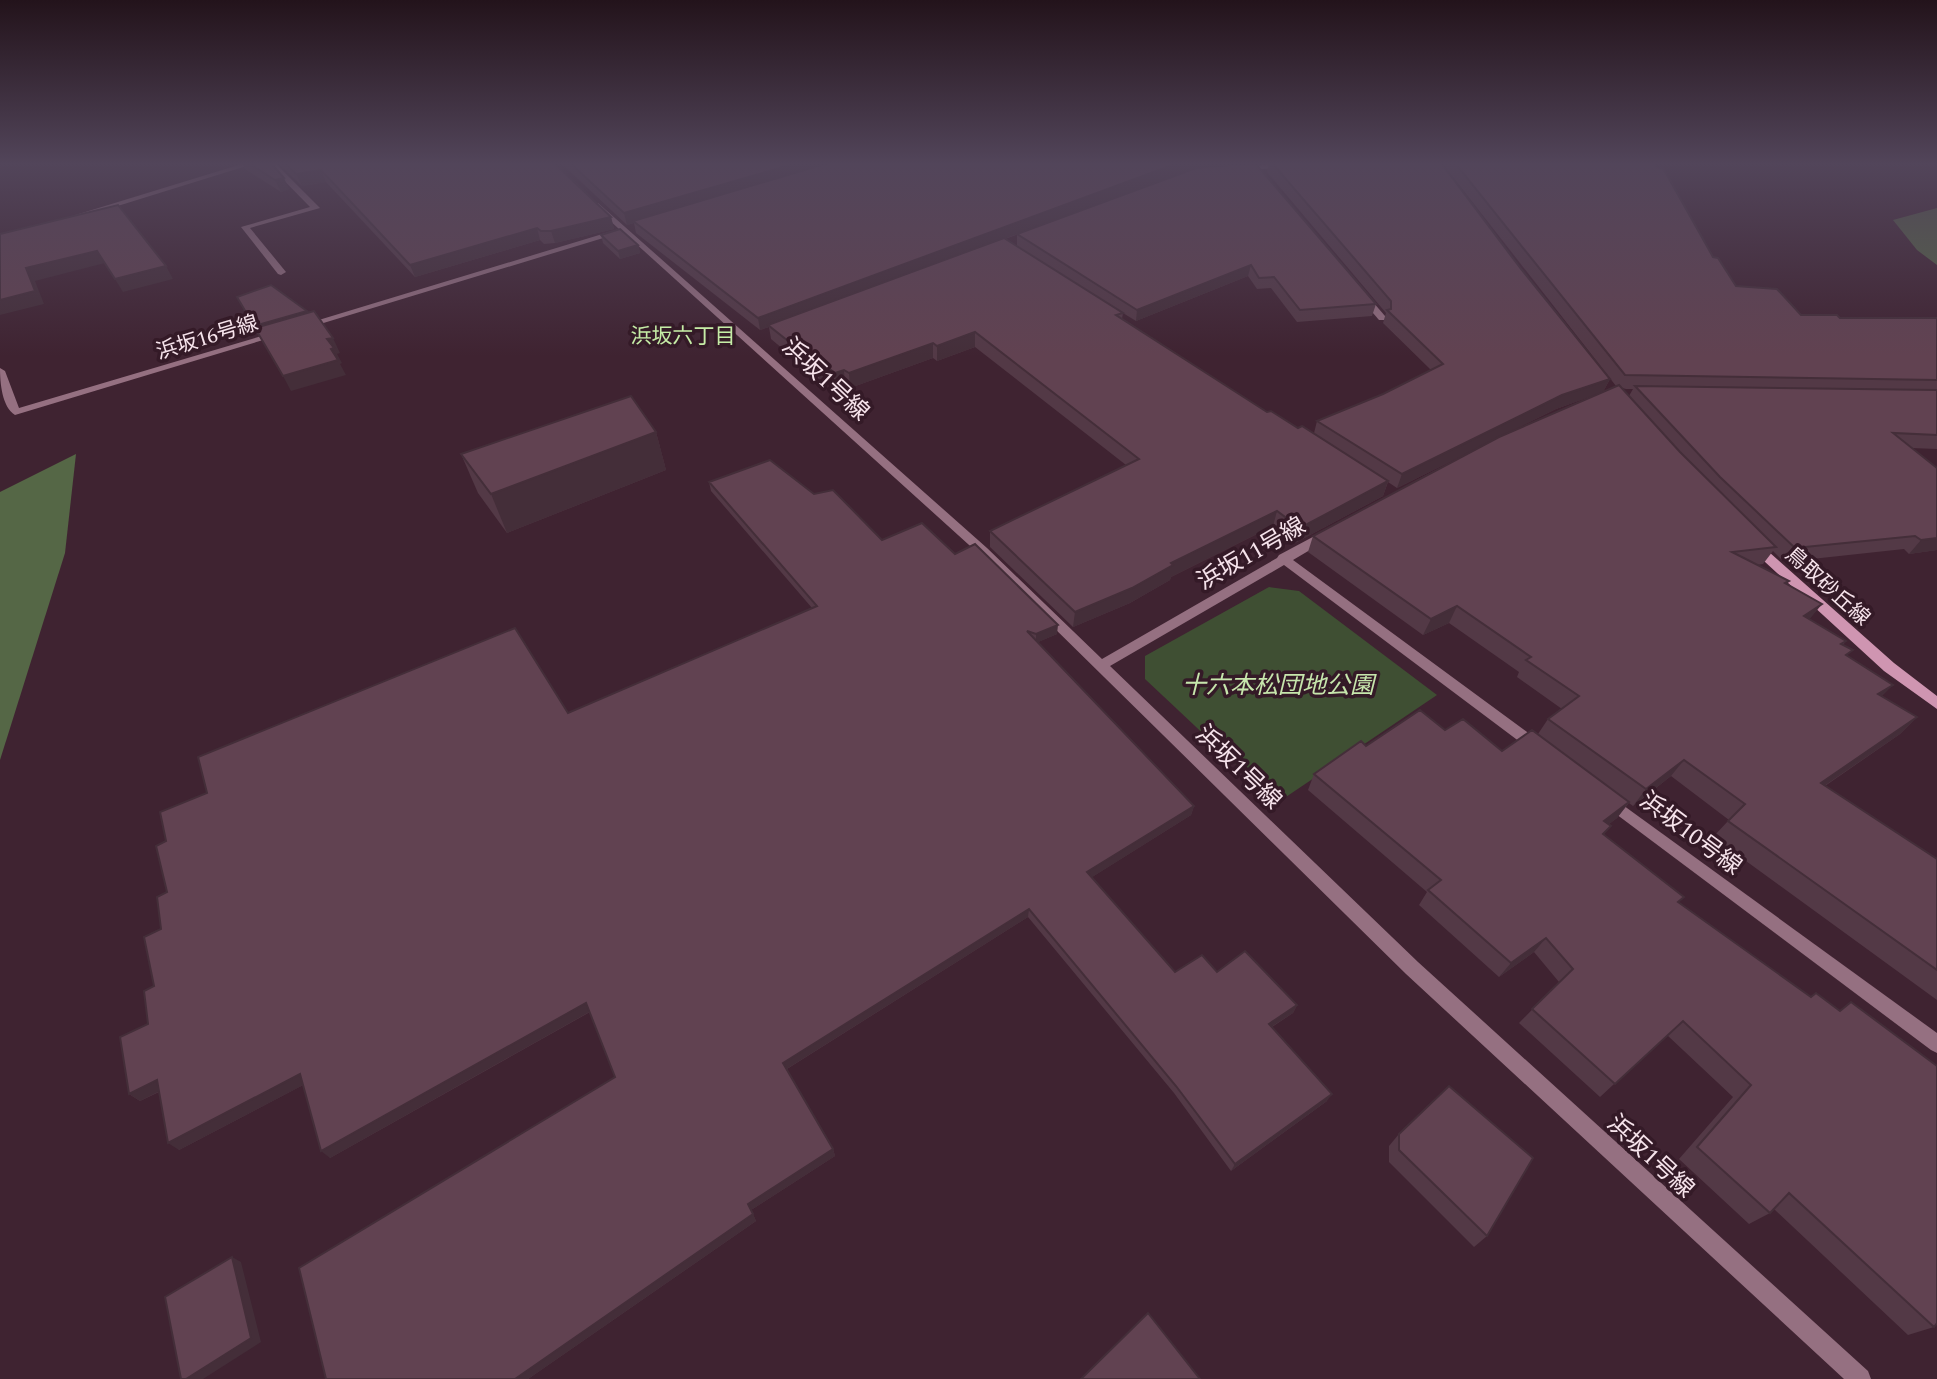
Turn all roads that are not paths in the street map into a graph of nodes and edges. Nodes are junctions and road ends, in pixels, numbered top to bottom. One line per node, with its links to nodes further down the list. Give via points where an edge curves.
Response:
1 (245, 227): 3 (street)
2 (630, 228): 6 (street, 浜坂16号線, via 15,412); 10 (street, 浜坂1号線, via 757,338)
3 (282, 272)
4 (1356, 288): 5 (street)
5 (1382, 318)
6 (0, 371)
7 (1340, 527): 9 (street, 浜坂11号線)
8 (1750, 540): 11 (main road, 鳥取砂丘線)
9 (1283, 558): 10 (street, 浜坂11号線); 12 (street)
10 (1102, 664): 15 (street, 浜坂1号線, via 1412,968)
11 (1937, 705)
12 (1549, 756)
13 (1593, 789): 14 (street, 浜坂10号線)
14 (1937, 1044)
15 (1860, 1379)

